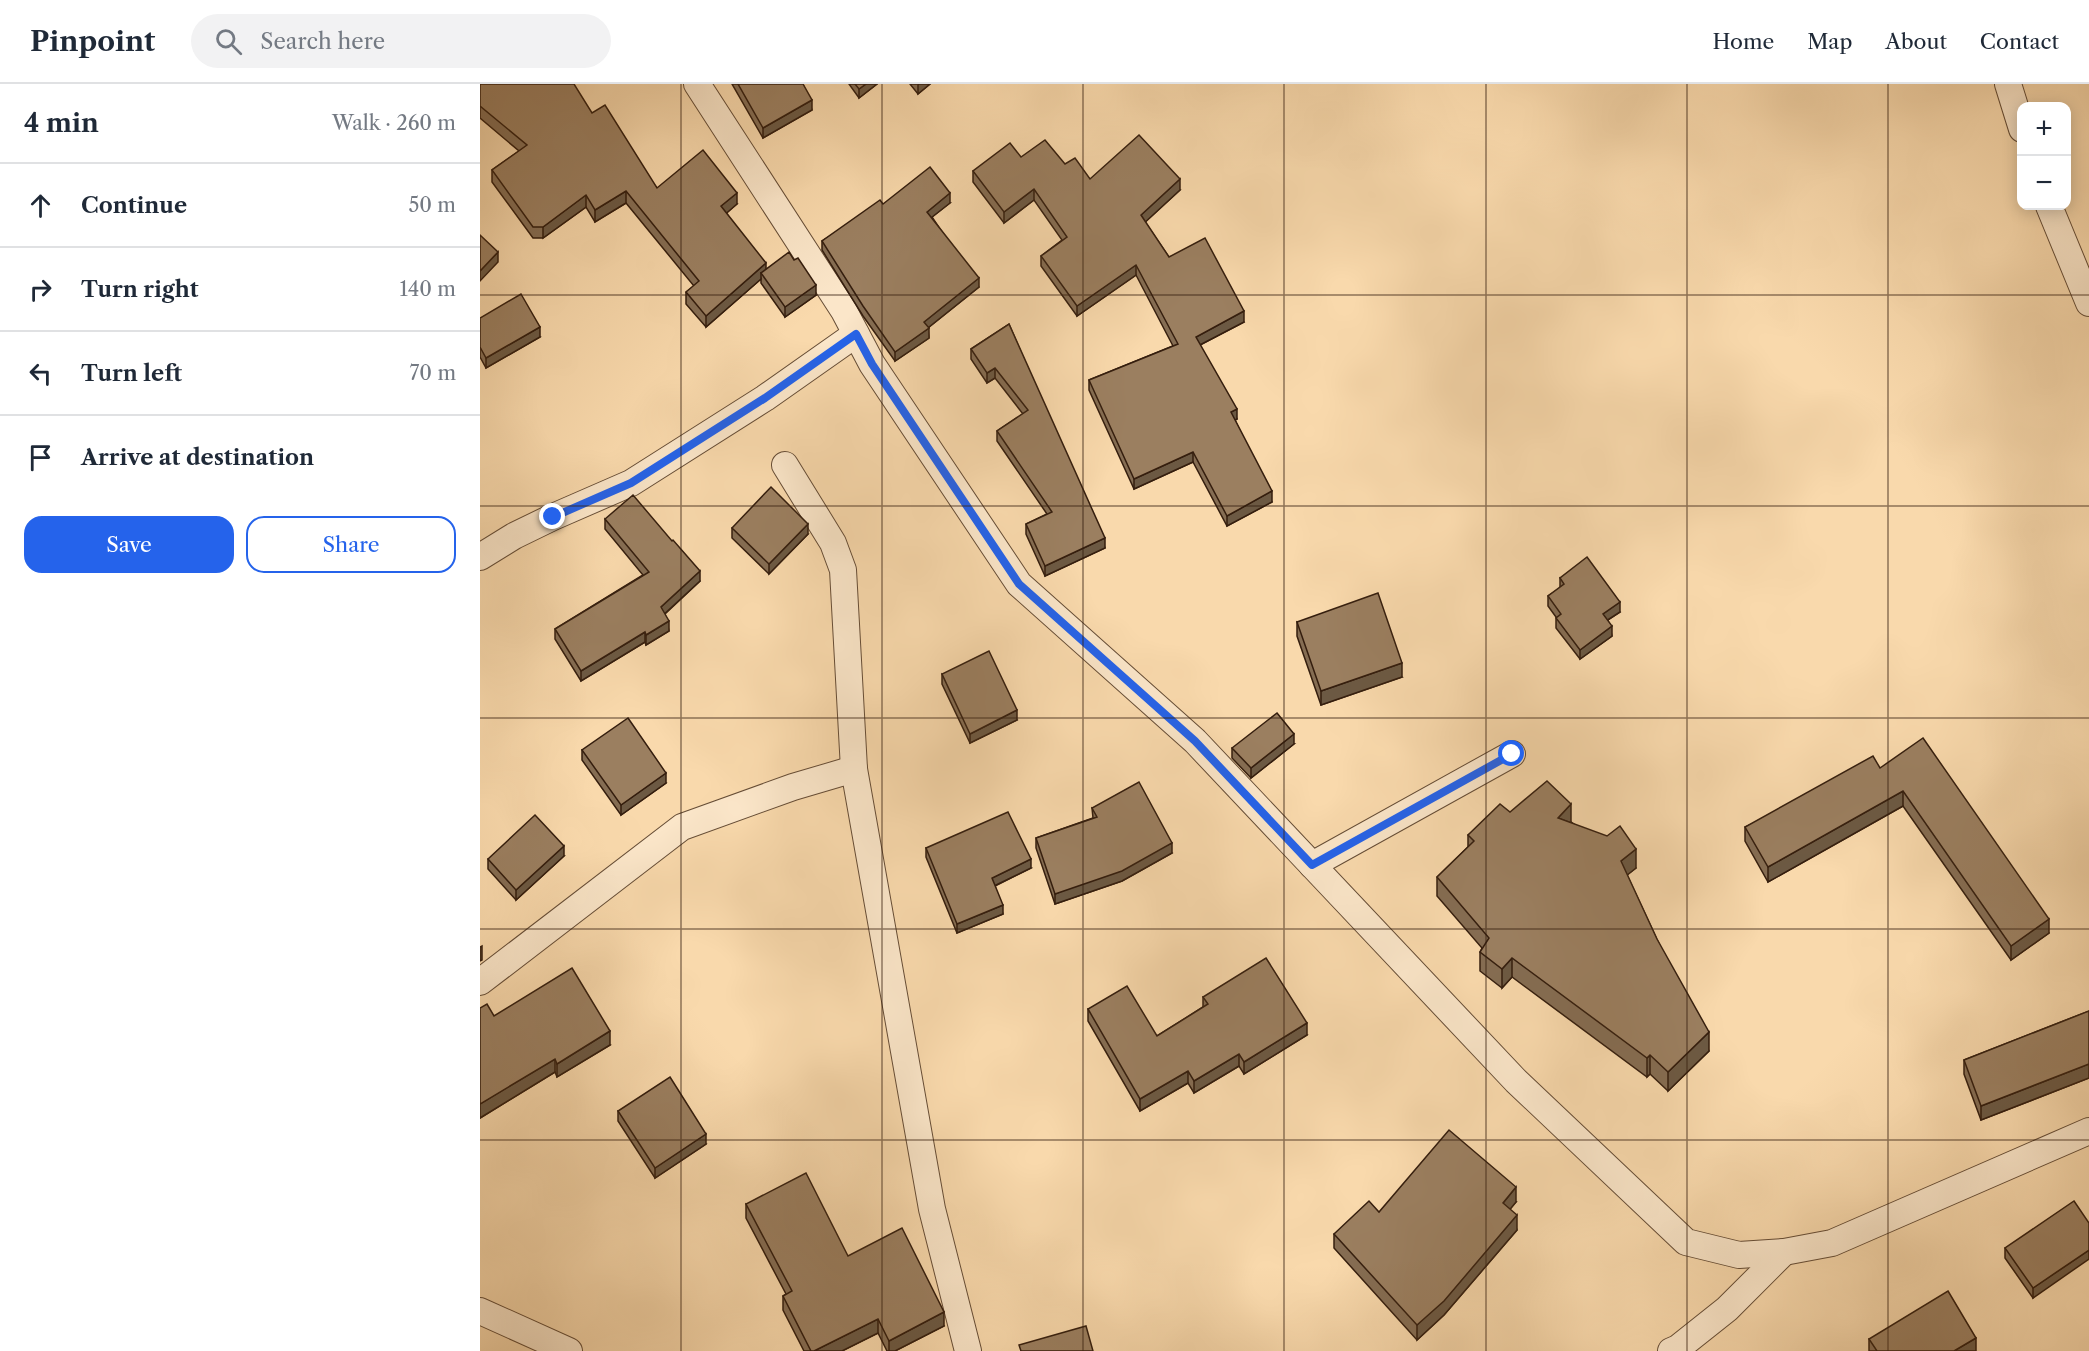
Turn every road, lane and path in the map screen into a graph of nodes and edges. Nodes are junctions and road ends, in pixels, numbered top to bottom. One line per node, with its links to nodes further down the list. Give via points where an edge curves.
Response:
1 (697, 84): 6 (street)
2 (2008, 84): 3 (street)
3 (2017, 113)
4 (2051, 210): 5 (street)
5 (2089, 303)
6 (856, 334): 8 (street, via 765,398 631,483 514,536); 11 (street, via 1019,584 1195,741)
7 (785, 465): 10 (street, via 833,543 843,570)
8 (480, 557)
9 (1512, 754): 11 (street)
10 (854, 769): 12 (street, via 682,827); 17 (street, via 932,1209)
11 (1312, 865): 14 (street, via 1516,1081 1686,1242 1739,1255)
12 (480, 982)
13 (2089, 1131): 14 (street, via 1832,1243)
14 (1784, 1252): 18 (street, via 1726,1309)
15 (480, 1311): 16 (street)
16 (569, 1351)
17 (968, 1351)
18 (1671, 1351)

